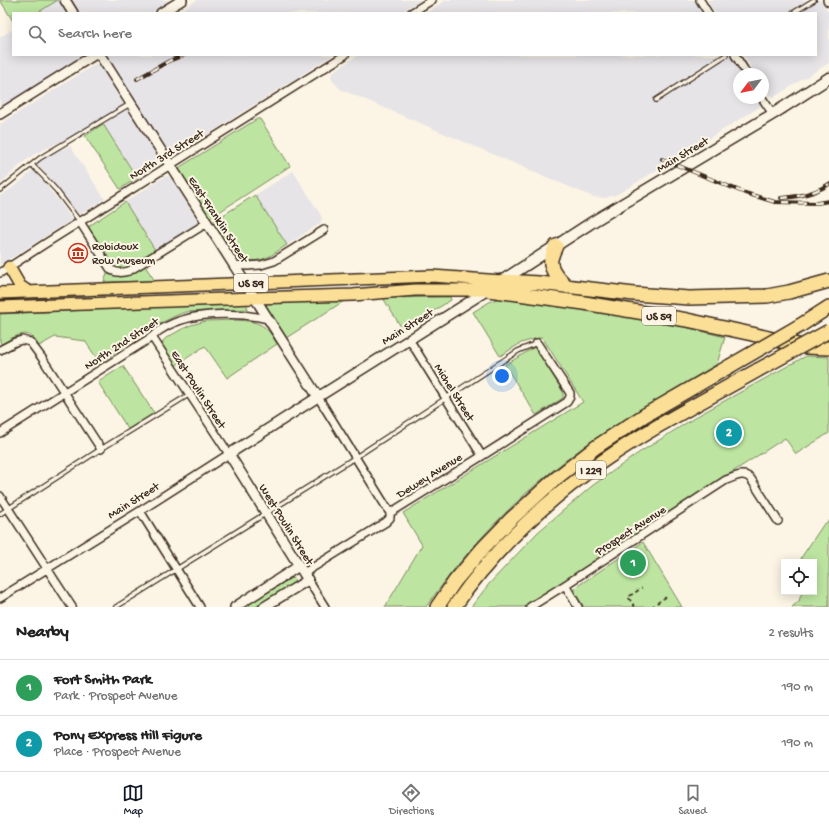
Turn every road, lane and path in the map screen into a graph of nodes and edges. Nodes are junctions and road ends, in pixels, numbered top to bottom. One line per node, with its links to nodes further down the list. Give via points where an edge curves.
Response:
1 (65, 0): 6 (street)
2 (182, 0): 7 (street)
3 (432, 0): 8 (street)
4 (700, 0): 9 (street)
5 (814, 0): 10 (lane)
6 (72, 12)
7 (163, 12)
8 (413, 12)
9 (707, 12)
10 (795, 12)
11 (92, 56): 21 (street)
12 (101, 56): 19 (street, East Franklin Street)
13 (343, 56): 24 (street, North 3rd Street)
14 (724, 56): 18 (lane)
15 (736, 56): 16 (street)
16 (743, 68)
17 (829, 78): 22 (main road, Main Street)
18 (656, 100)
19 (131, 103): 23 (lane); 24 (street, East Franklin Street)
20 (766, 104): 22 (street)
21 (0, 114)
22 (772, 114): 29 (main road, Main Street)
23 (32, 164): 25 (lane); 26 (lane)
24 (170, 165): 26 (street, North 3rd Street); 27 (street, East Franklin Street)
25 (0, 190)
26 (80, 222): 27 (street, via 111,270 117,273 129,271); 31 (street, North 3rd Street)
27 (207, 223): 30 (street, East Franklin Street)
28 (324, 230): 30 (street, via 274,261 247,266)
29 (556, 246): 32 (main road, Main Street); 35 (highway, via 550,260 552,268)
30 (234, 265): 34 (street, East Franklin Street)
31 (4, 270): 38 (main road)
32 (502, 281): 34 (main road, US 59, via 432,276); 35 (highway, US 59); 36 (main road, Main Street)
33 (829, 281): 35 (highway, US 59, via 767,296 689,298)
34 (246, 283): 38 (main road, US 59); 39 (street, East Franklin Street)
35 (568, 287)
36 (488, 290): 39 (main road, US 59, via 415,290); 45 (street, Main Street); 47 (highway, US 59, via 687,320 806,347)
37 (0, 292): 38 (main road, US 59)
38 (29, 292)
39 (254, 298): 40 (main road, US 59); 42 (street, East Franklin Street)
40 (0, 307)
41 (829, 307): 78 (highway, I 229, bridge, via 596,447 511,519 483,548)
42 (268, 319): 44 (street, North 2nd Street, via 232,314 193,317 163,328); 51 (street, East Franklin Street)
43 (829, 331): 79 (highway, I 229, bridge, via 655,428 563,490 495,555)
44 (152, 337): 49 (street, North 2nd Street); 50 (street, East Poulin Street)
45 (409, 339): 51 (street, Main Street); 52 (street, Michel Street)
46 (537, 343): 52 (lane, via 518,351); 56 (street, Dewey Avenue, via 570,393 568,402)
47 (829, 348)
48 (0, 350): 49 (street, via 22,340 30,342)
49 (64, 392): 53 (street, North 2nd Street); 54 (street)
50 (190, 394): 54 (lane); 55 (street, East Poulin Street)
51 (318, 397): 55 (street, Main Street); 57 (street)
52 (446, 398): 56 (street, Michel Street); 57 (lane)
53 (0, 433)
54 (101, 449): 59 (lane)
55 (229, 454): 60 (street, Main Street); 63 (street, West Poulin Street)
56 (482, 456): 61 (street, Dewey Avenue)
57 (356, 457): 61 (street); 63 (lane)
58 (0, 496): 59 (street)
59 (8, 508): 62 (lane); 65 (street)
60 (140, 511): 65 (street, Main Street); 66 (street)
61 (390, 513): 67 (street, Dewey Avenue, via 390,518 386,522)
62 (0, 514)
63 (266, 514): 66 (lane); 67 (street, West Poulin Street)
64 (778, 521): 68 (street, Prospect Avenue, via 751,479 743,474 726,480)
65 (47, 569): 70 (street, Main Street); 72 (street)
66 (176, 569): 73 (lane); 74 (street)
67 (304, 573): 75 (street, Dewey Avenue); 76 (street, Dewey Avenue); 77 (street, West Poulin Street)
68 (565, 585): 80 (street, Prospect Avenue); 81 (street)
69 (642, 588): 82 (path, via 628,597)
70 (0, 598)
71 (666, 598): 83 (path)
72 (72, 607)
73 (116, 607)
74 (200, 607)
75 (235, 607)
76 (264, 607)
77 (325, 607)
78 (437, 607)
79 (454, 607)
80 (530, 607)
81 (578, 607)
82 (635, 607)
83 (651, 607)

